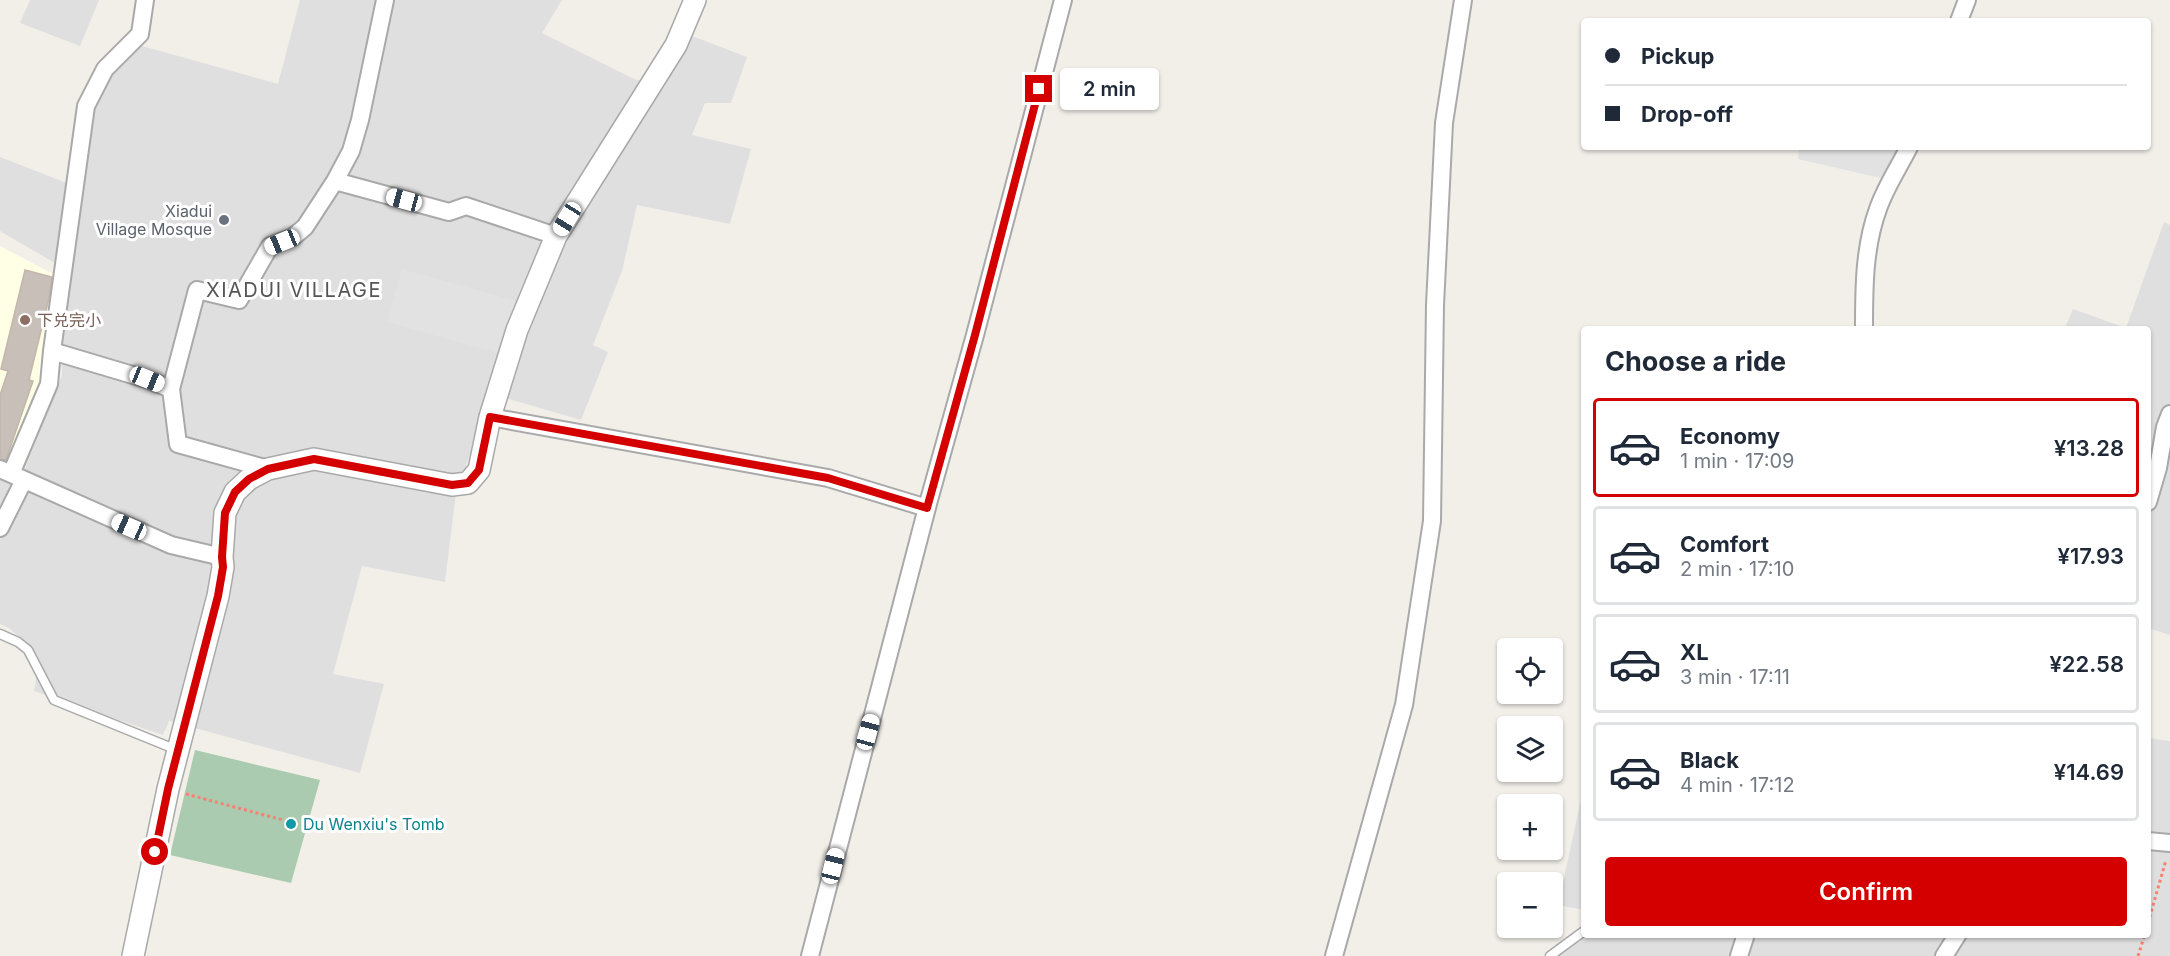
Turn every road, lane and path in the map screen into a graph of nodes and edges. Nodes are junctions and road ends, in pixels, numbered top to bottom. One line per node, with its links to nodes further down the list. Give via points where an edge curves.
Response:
1 (145, 0): 12 (street, via 140,34 105,69 86,105)
2 (385, 0): 9 (street, via 360,120 351,151)
3 (695, 0): 10 (street, via 676,45)
4 (1063, 0): 19 (street)
5 (1463, 0): 35 (street, via 1444,123 1435,305 1432,521 1404,705)
6 (1967, 0): 7 (street)
7 (1960, 18)
8 (1907, 150): 11 (street, via 1878,207 1872,228)
9 (335, 182): 10 (street, via 449,212 466,206); 13 (street, via 304,227 293,237 270,246 239,300 197,290)
10 (556, 236): 15 (street, via 517,330)
11 (1864, 326)
12 (52, 351): 13 (street); 17 (street, via 49,384)
13 (171, 389): 16 (street, via 178,444)
14 (2170, 414): 18 (street)
15 (490, 417): 16 (street, via 479,470 468,483 452,485 314,459); 19 (street, via 828,478)
16 (268, 469): 21 (street, via 235,492 225,513)
17 (12, 475): 20 (street); 21 (street, via 171,545)
18 (2151, 492)
19 (927, 508): 34 (street)
20 (0, 528)
21 (222, 557): 23 (street, via 218,596)
22 (0, 634): 23 (lane, via 28,650 54,700)
23 (178, 750): 24 (street)
24 (168, 789): 25 (path); 33 (street)
25 (283, 820)
26 (2151, 842): 27 (street)
27 (2168, 850): 28 (path)
28 (2151, 912)
29 (1581, 933): 36 (lane)
30 (1745, 938): 37 (street)
31 (1955, 938): 38 (street)
32 (2144, 938): 39 (path)
33 (133, 956)
34 (810, 956)
35 (1334, 956)
36 (1550, 956)
37 (1739, 956)
38 (1944, 956)
39 (2138, 956)

